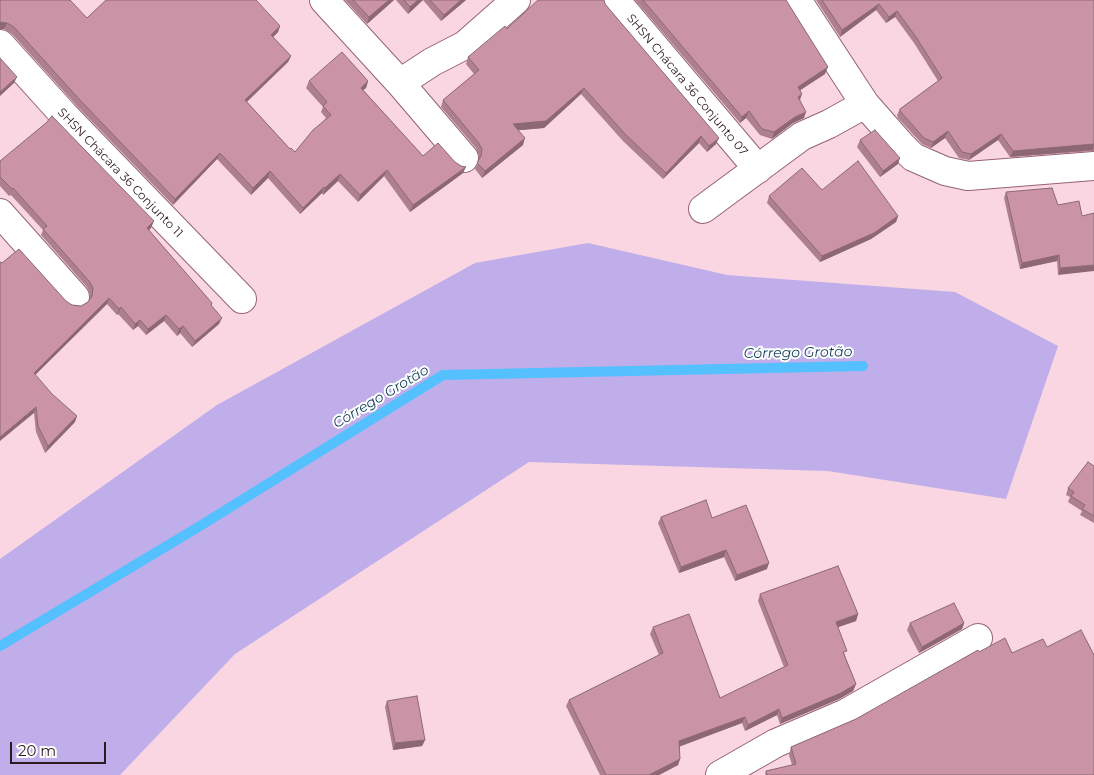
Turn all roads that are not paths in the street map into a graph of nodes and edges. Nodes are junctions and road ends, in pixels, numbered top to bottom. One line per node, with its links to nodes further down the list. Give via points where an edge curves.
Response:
1 (324, 0): 6 (street)
2 (516, 0): 6 (street, via 465,45)
3 (615, 0): 10 (street, SHSN Chácara 36 Conjunto 07)
4 (797, 0): 7 (street)
5 (0, 44): 14 (street, SHSN Chácara 36 Conjunto 11)
6 (400, 83): 8 (street)
7 (865, 104): 9 (street, via 914,157 945,171 968,176); 10 (street, via 802,136)
8 (464, 158)
9 (1094, 166)
10 (758, 169): 11 (street)
11 (703, 209)
12 (0, 213): 13 (street)
13 (75, 297)
14 (242, 299)
15 (978, 638): 16 (street, via 846,713 776,743)
16 (720, 775)

